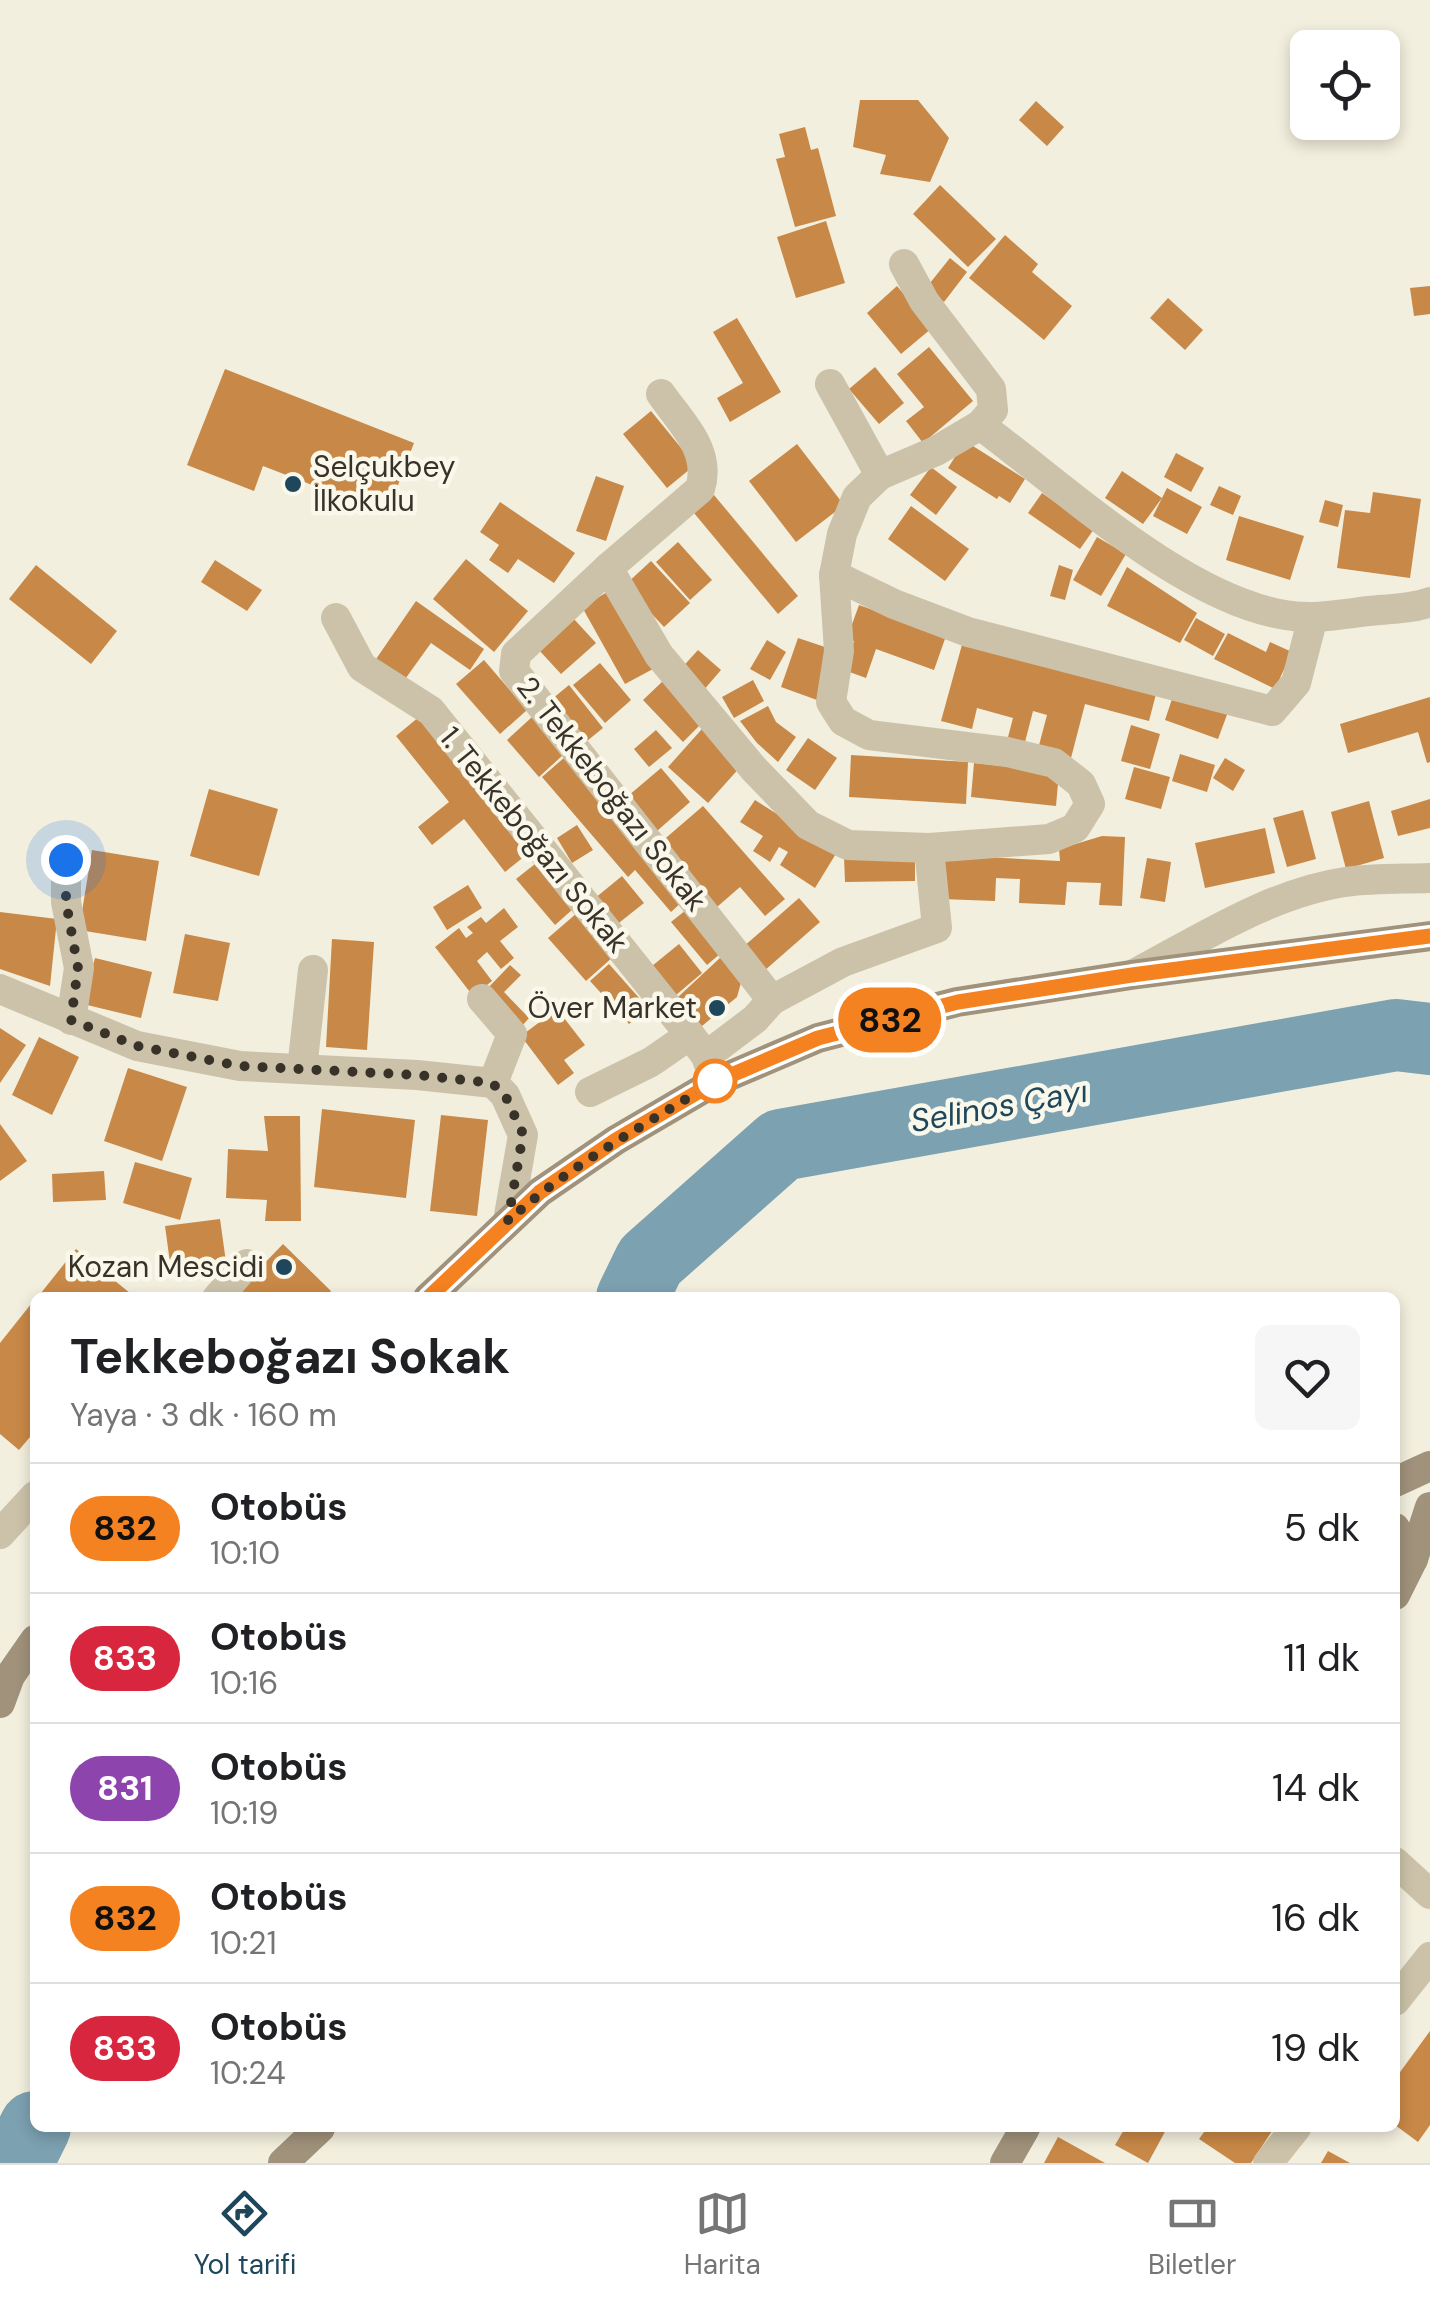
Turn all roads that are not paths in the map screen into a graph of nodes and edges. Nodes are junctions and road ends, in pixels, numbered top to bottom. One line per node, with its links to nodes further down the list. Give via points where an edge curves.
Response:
1 (904, 264): 4 (street, via 924,302 991,389 992,410)
2 (830, 384): 5 (street)
3 (661, 394): 6 (street, 2. Tekkeboğazı Sokak, via 699,446 706,470 700,489)
4 (980, 425): 5 (street); 9 (street, via 1209,590 1270,612)
5 (880, 475): 7 (street, via 857,497)
6 (608, 568): 11 (street, via 659,656 808,825 848,845); 19 (street, 2. Tekkeboğazı Sokak, via 516,654 514,672)
7 (834, 575): 9 (street, via 968,632 1272,711 1296,683); 11 (street, via 839,650 831,702 843,721 869,735 1054,763 1081,784 1090,804 1075,828 1048,838)
8 (1430, 602): 9 (street)
9 (1313, 617)
10 (336, 618): 21 (street, 1. Tekkeboğazı Sokak, via 362,667 431,712)
11 (929, 848): 19 (street, via 937,928 844,962)
12 (66, 860): 20 (street, via 78,968)
13 (1430, 878): 16 (street, via 1345,882 1297,895)
14 (1430, 936): 16 (main road)
15 (312, 970): 22 (street)
16 (1132, 975): 21 (main road, via 958,1002 818,1038)
17 (0, 989): 20 (street)
18 (482, 999): 23 (street, via 512,1034)
19 (772, 1000): 21 (street)
20 (71, 1020): 22 (street, via 137,1046)
21 (703, 1057): 24 (street, via 651,1062); 25 (main road, via 616,1140)
22 (302, 1070): 23 (street)
23 (495, 1074): 25 (street, via 523,1134)
24 (590, 1092)
25 (508, 1221): 28 (main road)
26 (247, 1264): 27 (street)
27 (222, 1292)
28 (434, 1292)
29 (1430, 1466): 30 (main road)
30 (1400, 1480)
31 (30, 1501): 33 (street)
32 (1430, 1507): 35 (main road)
33 (0, 1534)
34 (1400, 1536): 35 (main road)
35 (1414, 1559): 36 (main road)
36 (1400, 1586)
37 (30, 1647): 38 (main road)
38 (3, 1682)
39 (1400, 1867): 40 (street)
40 (1430, 1894)
41 (1430, 1956): 42 (street)
42 (1400, 1995)
43 (316, 2132): 46 (main road)
44 (1024, 2132): 47 (main road)
45 (1293, 2132): 48 (street)
46 (283, 2163)
47 (1005, 2163)
48 (1268, 2163)

